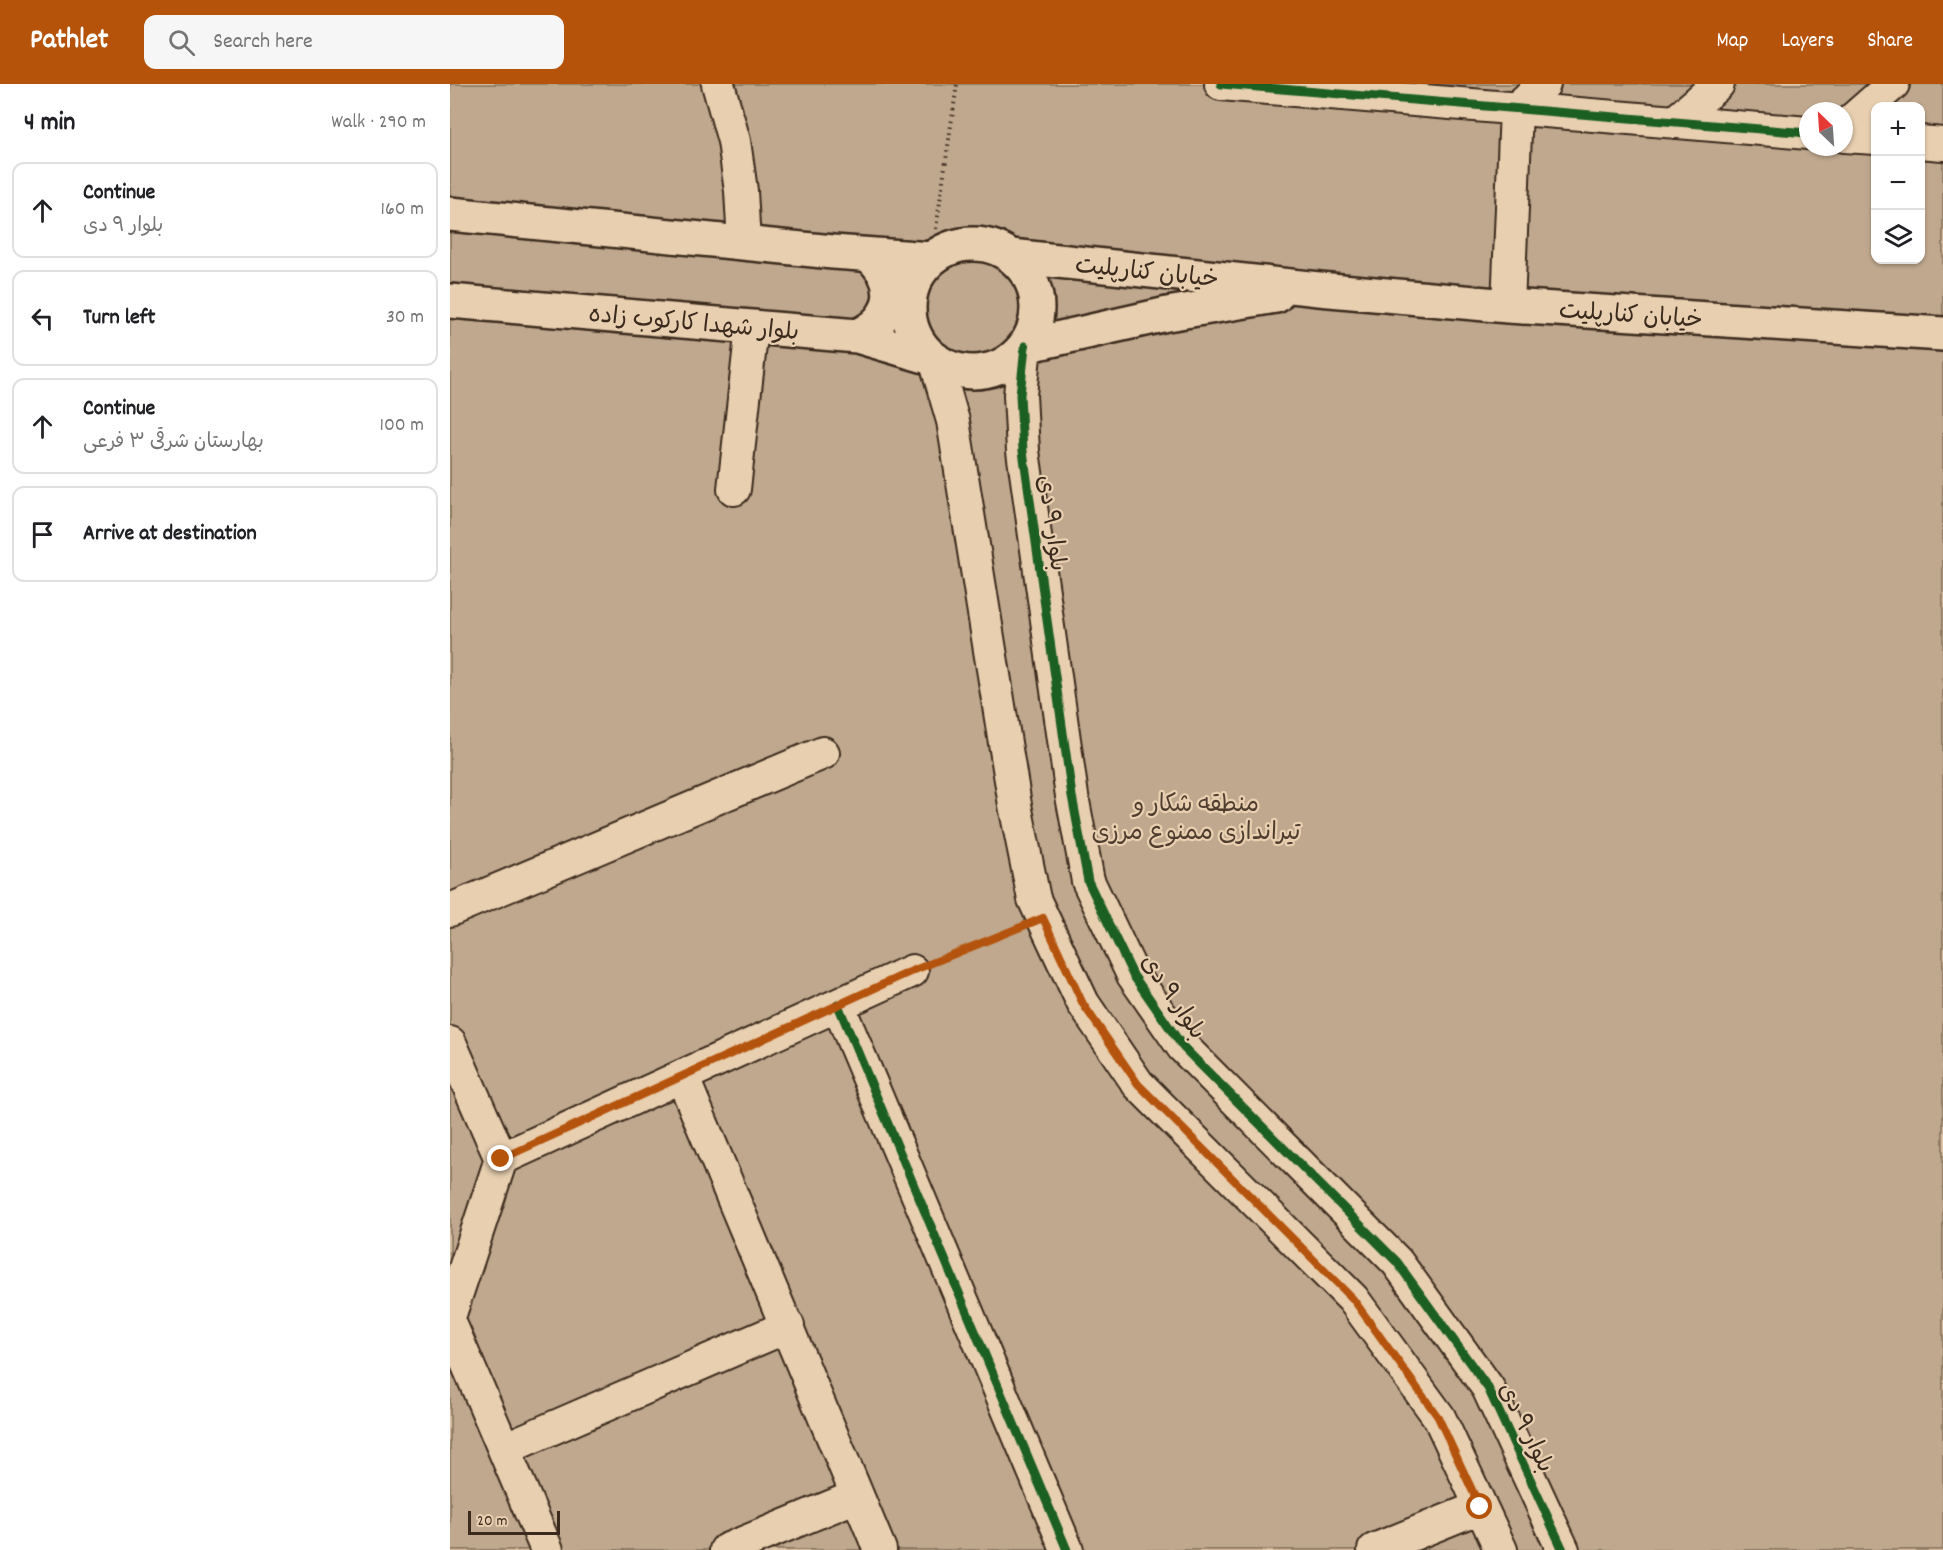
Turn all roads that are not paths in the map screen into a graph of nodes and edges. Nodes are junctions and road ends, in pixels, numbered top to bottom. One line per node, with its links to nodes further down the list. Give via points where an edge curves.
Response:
1 (718, 84): 18 (street, via 734,141)
2 (1221, 84): 3 (street)
3 (1226, 84): 7 (street)
4 (1544, 84): 9 (street)
5 (1718, 84): 11 (street)
6 (1893, 84): 10 (street)
7 (1407, 91): 8 (street)
8 (1470, 95): 9 (street)
9 (1516, 109): 11 (street); 24 (street)
10 (1853, 119)
11 (1675, 122): 12 (street)
12 (1799, 132)
13 (1853, 137): 14 (street)
14 (1871, 138)
15 (1925, 142): 16 (street)
16 (1943, 144)
17 (450, 214): 18 (main road)
18 (744, 243): 19 (main road)
19 (870, 255): 21 (main road); 27 (main road, via 887,275 889,301 878,323)
20 (1011, 256): 21 (main road, via 979,244 945,250); 22 (main road, خیابان کنارپلیت); 28 (main road, via 1026,270 1038,308 1035,327)
21 (931, 259): 29 (main road, via 911,292 909,310 912,329)
22 (1319, 289): 24 (main road, خیابان کنارپلیت); 28 (main road, خیابان کنارپلیت, via 1167,314)
23 (450, 301): 25 (main road, بلوار شهدا کارکوب زاده)
24 (1508, 306): 26 (main road, خیابان کنارپلیت)
25 (752, 327): 27 (main road, بلوار شهدا کارکوب زاده); 30 (street)
26 (1943, 334)
27 (857, 336): 29 (main road, بلوار شهدا کارکوب زاده)
28 (1025, 346): 29 (main road, via 999,367 983,371 966,372); 50 (street, بلوار ۹ دی, via 1020,395 1023,451 1072,796 1088,881 1133,975 1182,1047 1397,1262 1488,1388)
29 (934, 359): 43 (street, via 953,421 1015,805 1034,899 1083,1004 1138,1084 1353,1299 1438,1417)
30 (734, 489)
31 (823, 753): 32 (street)
32 (450, 910)
33 (912, 971): 34 (street)
34 (838, 1005): 36 (street); 47 (street)
35 (450, 1043): 37 (street)
36 (682, 1076): 37 (street); 40 (street)
37 (501, 1159): 38 (street)
38 (450, 1314)
39 (450, 1323): 41 (street)
40 (788, 1326): 41 (street); 42 (street)
41 (504, 1449): 44 (street)
42 (857, 1496): 45 (street); 46 (street)
43 (1480, 1507): 48 (street); 49 (street)
44 (547, 1550)
45 (726, 1550)
46 (880, 1550)
47 (1067, 1550)
48 (1374, 1550)
49 (1501, 1550)
50 (1563, 1550)

